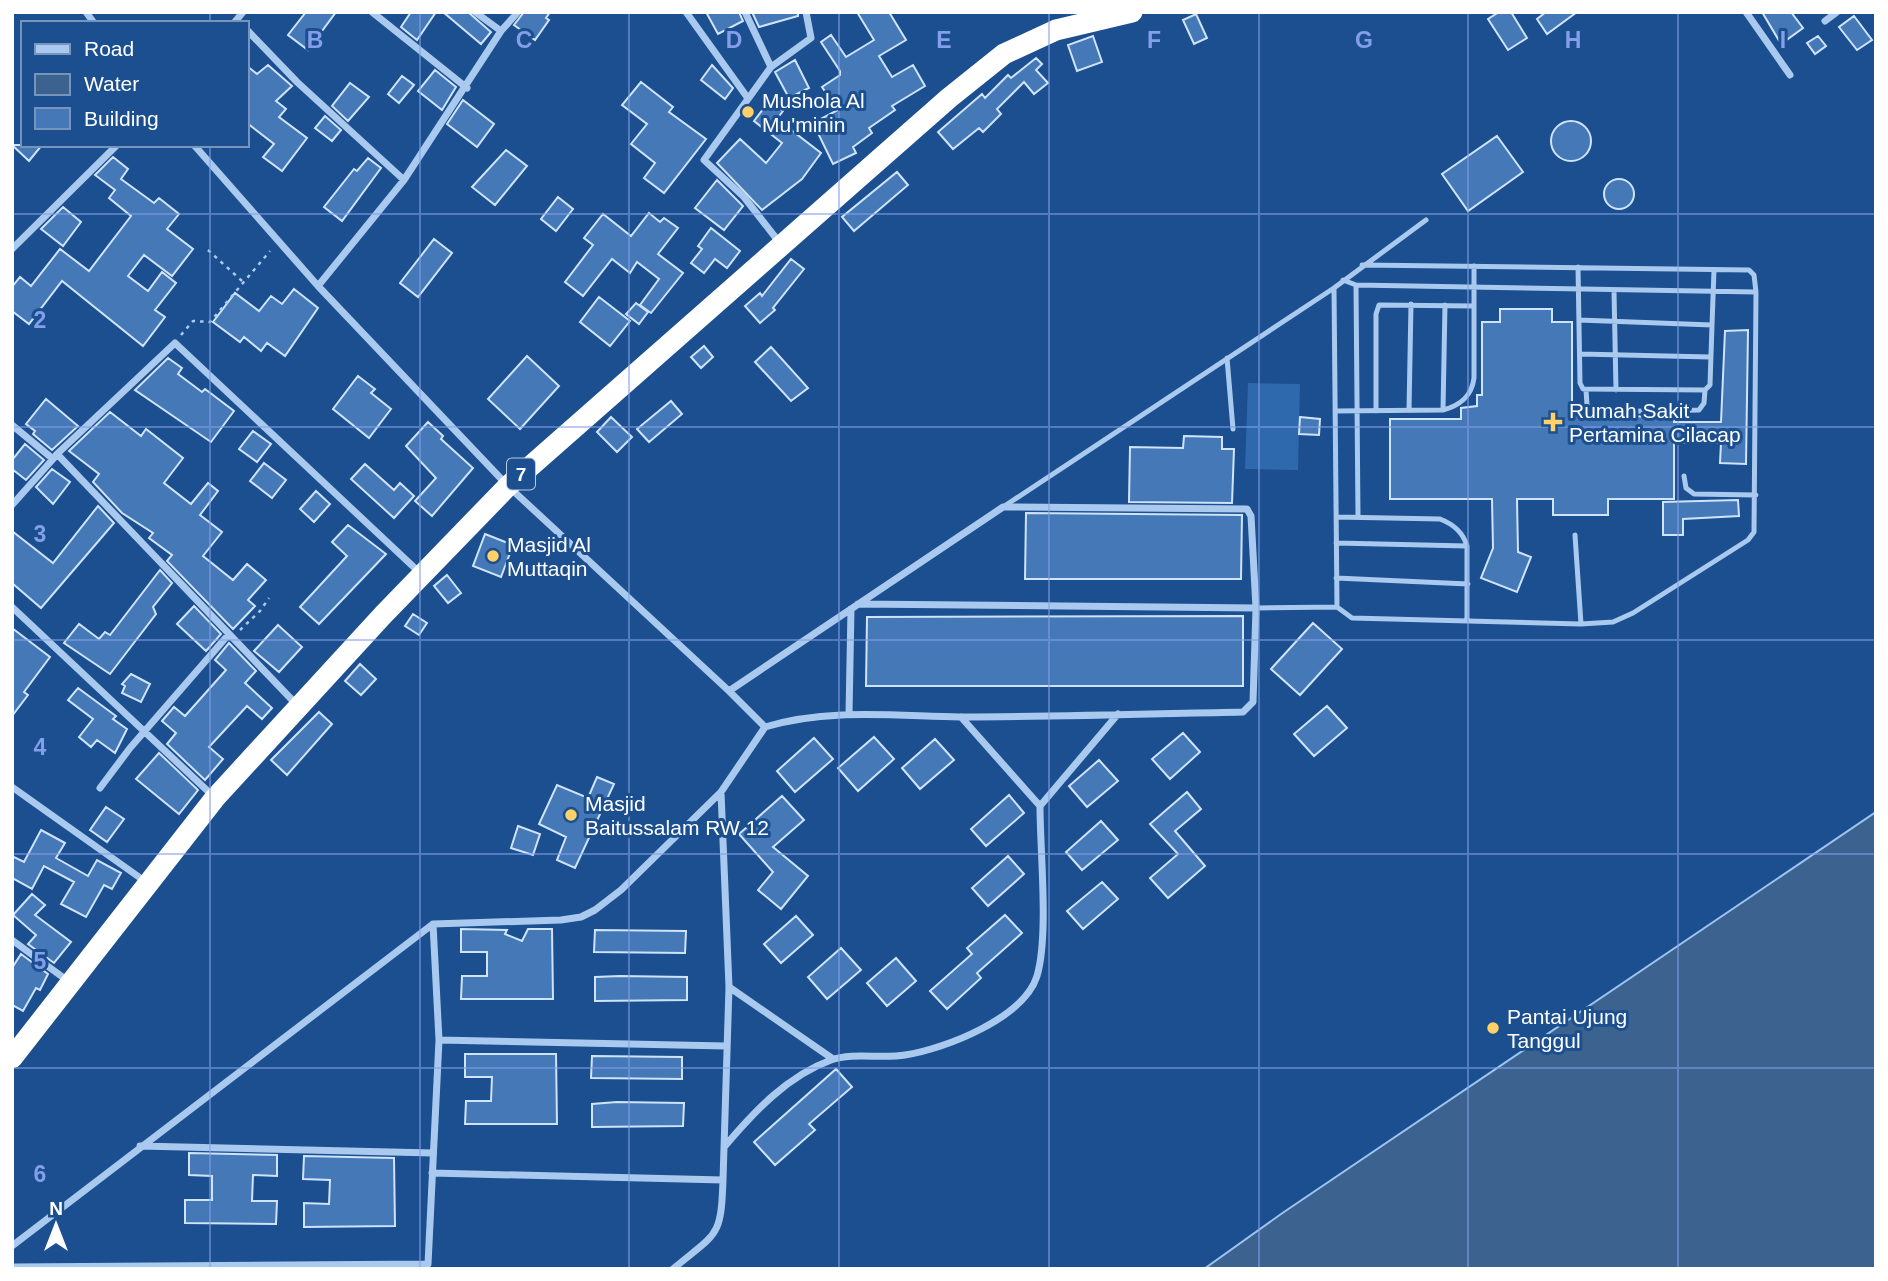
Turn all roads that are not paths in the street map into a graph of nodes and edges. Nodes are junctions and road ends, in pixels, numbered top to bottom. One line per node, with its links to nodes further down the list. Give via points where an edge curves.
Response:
1 (372, 12): 15 (street)
2 (475, 12): 12 (street)
3 (518, 12): 12 (street)
4 (686, 12): 16 (street)
5 (746, 12): 13 (street)
6 (806, 12): 13 (street, via 811,38)
7 (1746, 12): 14 (street)
8 (1836, 12): 10 (street)
9 (1126, 13): 21 (highway, 7, via 1056,30 1004,54)
10 (1825, 21)
11 (248, 31): 19 (street)
12 (501, 31): 15 (street)
13 (771, 67): 16 (street)
14 (1790, 75)
15 (467, 88): 19 (street)
16 (747, 97): 21 (street, via 704,159 734,186)
17 (115, 147): 22 (street)
18 (196, 147): 29 (street)
19 (404, 180): 29 (street)
20 (1426, 220): 23 (lane)
21 (781, 246): 58 (highway, 7)
22 (12, 249)
23 (1362, 265): 24 (lane); 27 (lane)
24 (1474, 266): 25 (lane); 31 (lane)
25 (1578, 267): 26 (lane); 32 (lane)
26 (1714, 270): 34 (lane); 35 (lane, via 1749,270)
27 (1343, 280): 28 (lane); 30 (lane)
28 (1356, 285): 31 (lane); 52 (lane)
29 (318, 286): 58 (street)
30 (1334, 288): 45 (lane); 51 (lane)
31 (1474, 289): 32 (lane); 38 (lane)
32 (1579, 290): 33 (lane); 39 (lane)
33 (1614, 291): 34 (lane); 40 (lane)
34 (1713, 292): 35 (lane); 41 (lane)
35 (1756, 292): 59 (lane)
36 (1411, 304): 37 (lane); 49 (lane); 53 (lane, via 1385,303 1377,309)
37 (1445, 305): 38 (lane); 50 (lane)
38 (1474, 306): 50 (lane, via 1473,388 1459,403)
39 (1579, 320): 40 (lane); 42 (lane)
40 (1615, 321): 41 (lane); 43 (lane)
41 (1712, 325): 44 (lane)
42 (1580, 354): 43 (lane); 46 (lane, via 1580,383)
43 (1616, 354): 44 (lane); 47 (lane)
44 (1710, 357): 48 (lane, via 1710,385)
45 (1227, 359): 55 (lane); 61 (lane)
46 (1586, 390): 47 (lane); 48 (lane, via 1587,405 1594,412 1699,410)
47 (1616, 390): 48 (lane)
48 (1705, 390)
49 (1409, 410): 50 (lane); 53 (lane)
50 (1443, 410)
51 (1335, 411): 52 (lane); 62 (lane)
52 (1358, 411): 53 (lane); 63 (lane)
53 (1376, 411)
54 (12, 425): 56 (street)
55 (1233, 429)
56 (55, 457): 60 (street); 67 (street, via 175,343); 77 (street)
57 (1684, 476): 59 (lane, via 1686,488 1694,494)
58 (508, 486): 67 (highway, 7); 78 (street)
59 (1756, 495): 76 (lane, via 1755,529 1748,540 1622,619)
60 (12, 505)
61 (1003, 507): 70 (street); 73 (street, via 1247,509)
62 (1336, 517): 63 (lane); 65 (lane)
63 (1358, 517): 66 (lane, via 1440,519 1453,526)
64 (1576, 535): 76 (lane)
65 (1336, 543): 66 (lane); 68 (lane)
66 (1467, 546): 69 (lane)
67 (422, 575): 79 (highway, 7)
68 (1336, 578): 69 (lane); 72 (lane)
69 (1468, 584): 75 (lane)
70 (858, 604): 73 (street); 74 (street)
71 (12, 607): 84 (street)
72 (1337, 607): 73 (lane); 75 (lane, via 1352,618)
73 (1256, 608): 81 (street, via 1253,702 1247,710)
74 (850, 609): 78 (street); 80 (street)
75 (1467, 619): 76 (lane)
76 (1581, 624)
77 (230, 636): 79 (street); 84 (street)
78 (729, 691): 83 (street)
79 (299, 707): 88 (highway, 7)
80 (849, 714): 82 (street); 83 (street, via 793,718)
81 (1118, 714): 82 (street); 89 (street)
82 (961, 717): 89 (street)
83 (765, 727): 87 (street)
84 (146, 730): 86 (street); 88 (street)
85 (12, 787): 90 (street)
86 (100, 788)
87 (721, 792): 91 (street, via 621,890 581,917); 94 (street)
88 (215, 798): 90 (highway, 7)
89 (1040, 806): 98 (street, via 1042,947 1036,978 1017,1004 987,1026 949,1043 905,1055)
90 (148, 884): 93 (highway, 7)
91 (433, 924): 95 (street); 99 (street)
92 (12, 940): 93 (street)
93 (71, 983): 97 (highway, 7)
94 (729, 987): 96 (street); 98 (street)
95 (439, 1040): 96 (street); 101 (street)
96 (726, 1046): 100 (street)
97 (12, 1058)
98 (833, 1059): 100 (street, via 760,1106)
99 (139, 1146): 101 (street); 104 (street)
100 (725, 1147): 103 (street)
101 (433, 1153): 102 (street)
102 (432, 1172): 103 (street); 105 (street)
103 (723, 1180): 107 (street, via 722,1220 717,1232)
104 (12, 1246)
105 (428, 1266): 106 (street)
106 (12, 1267)
107 (673, 1269)

